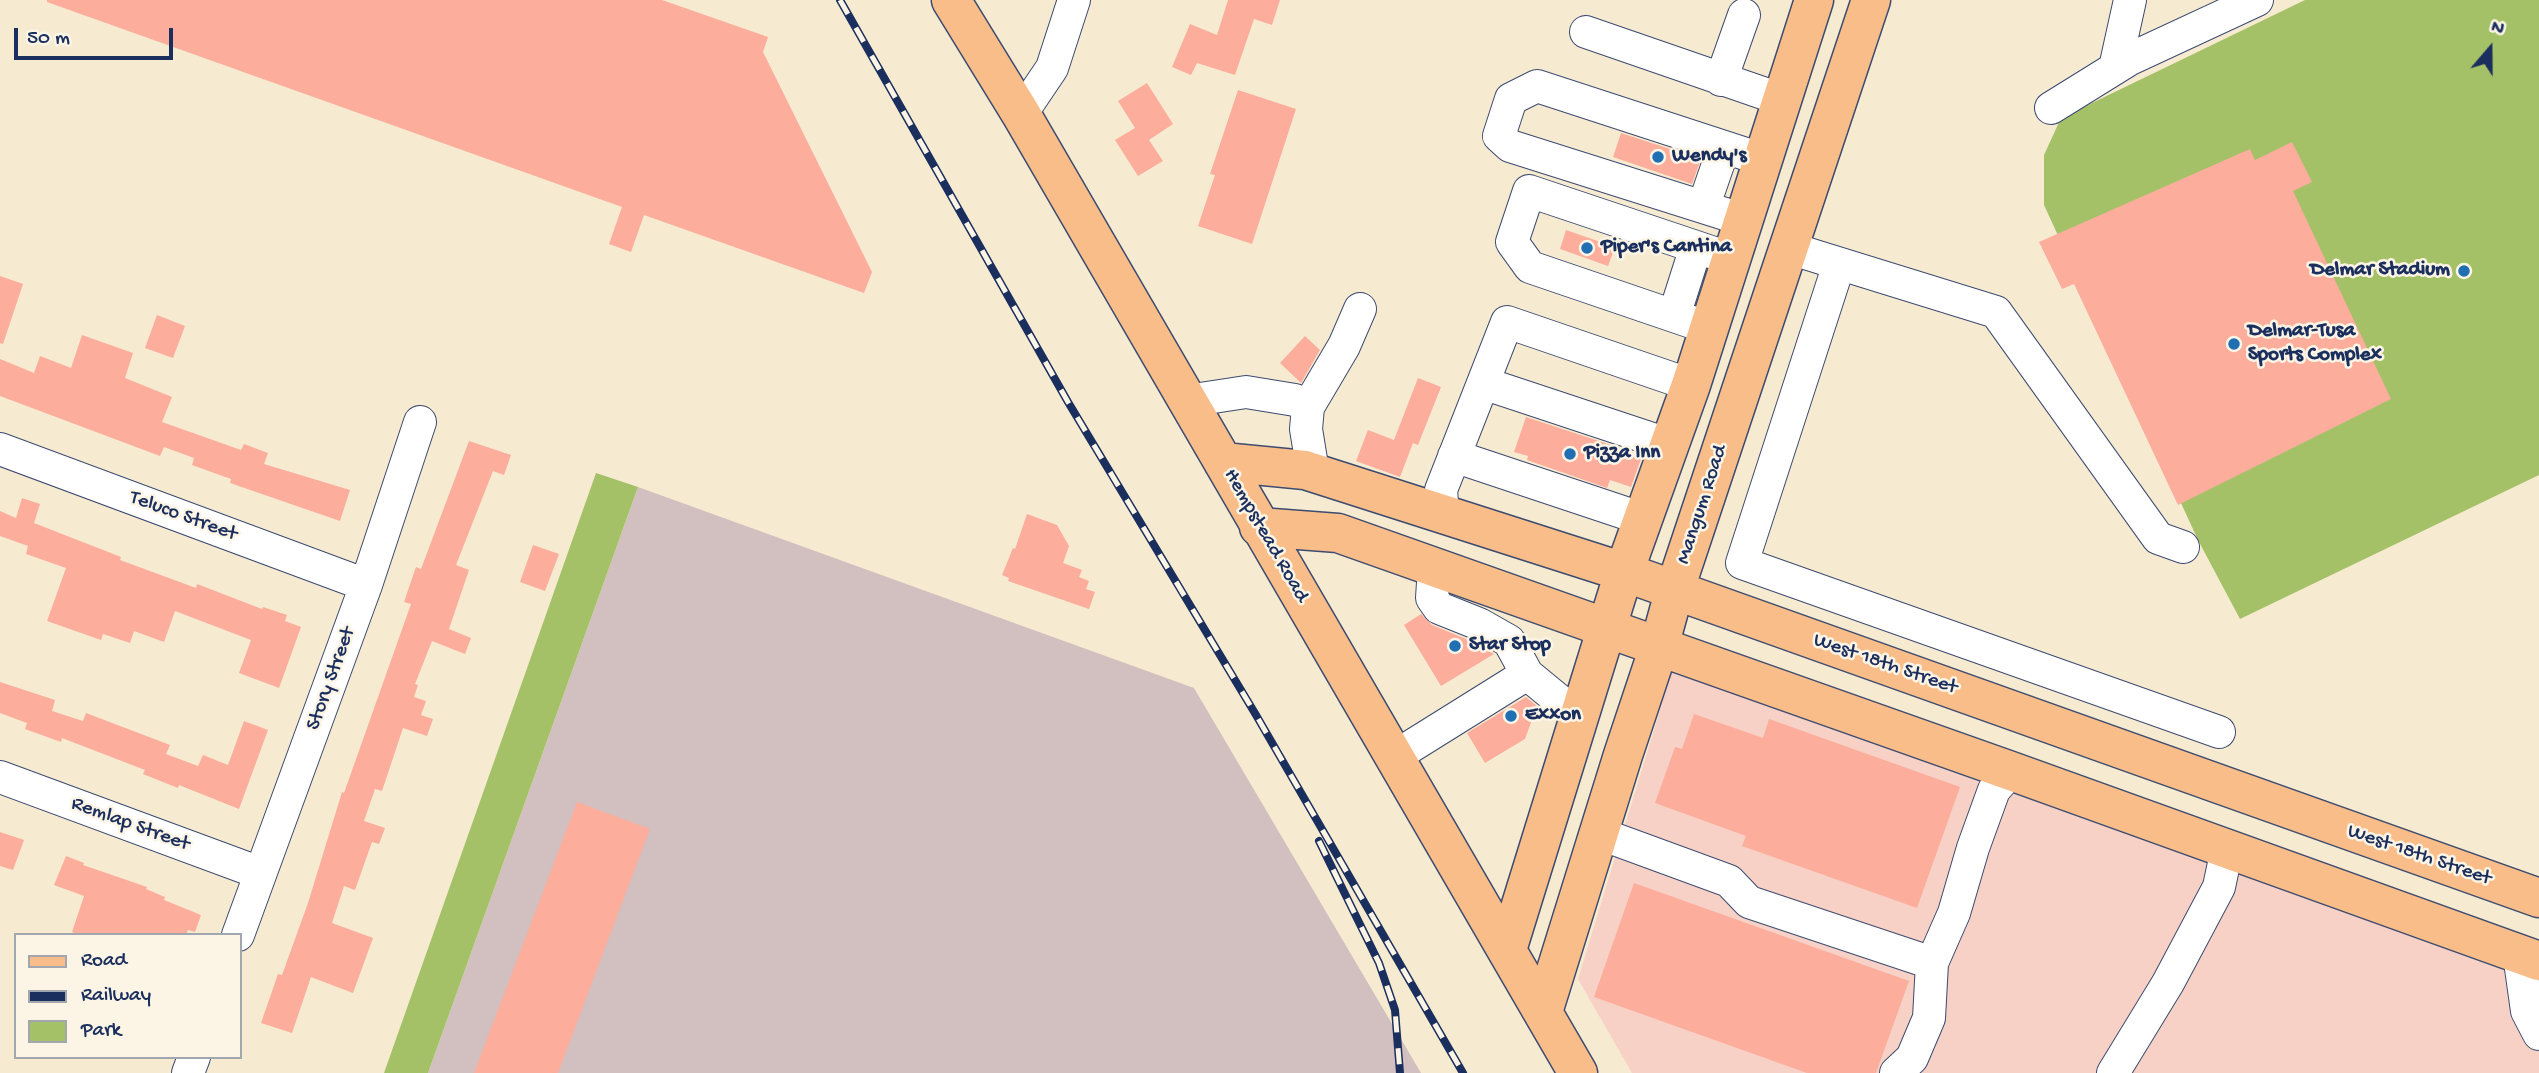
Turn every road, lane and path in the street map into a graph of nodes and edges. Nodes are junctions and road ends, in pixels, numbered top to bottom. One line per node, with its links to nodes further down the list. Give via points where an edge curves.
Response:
1 (951, 0): 13 (main road, Hempstead Road)
2 (1074, 0): 13 (street, via 1052,68)
3 (1814, 0): 11 (main road)
4 (1871, 0): 19 (main road, Mangum Road)
5 (2130, 0): 9 (street)
6 (2258, 0): 9 (street)
7 (1744, 15): 10 (street)
8 (1586, 32): 10 (street)
9 (2115, 68): 12 (street)
10 (1721, 80): 11 (street)
11 (1783, 100): 15 (main road)
12 (2051, 108)
13 (1021, 114): 26 (main road, Hempstead Road)
14 (1724, 147): 15 (street); 16 (street); 16 (street, via 1537,86 1511,99 1499,136 1510,146)
15 (1764, 160): 17 (main road)
16 (1704, 205): 17 (street)
17 (1738, 239): 18 (street); 19 (main road); 23 (main road)
18 (1696, 247): 22 (street); 22 (street, via 1529,191 1512,242 1530,267)
19 (1787, 252): 20 (street); 41 (main road, Mangum Road)
20 (1839, 264): 37 (street, via 1996,312 2158,538); 44 (street, via 1742,563)
21 (1360, 309): 27 (street, via 1344,346)
22 (1674, 316): 23 (street)
23 (1709, 328): 25 (main road)
24 (1483, 383): 25 (street, via 1507,322); 29 (street); 31 (street)
25 (1691, 386): 29 (main road)
26 (1187, 401): 27 (street, via 1246,392); 32 (main road, Hempstead Road)
27 (1307, 407): 33 (street)
28 (420, 422): 40 (street, Story Street)
29 (1670, 445): 35 (main road)
30 (0, 449): 40 (street, Teluco Street)
31 (1454, 456): 34 (street, via 1441,490); 35 (street)
32 (1223, 463): 33 (main road, West 18th Street); 36 (main road, Hempstead Road)
33 (1312, 472): 34 (main road, West 18th Street)
34 (1444, 514): 38 (main road); 39 (main road, West 18th Street)
35 (1643, 519): 39 (main road)
36 (1259, 527): 38 (main road, via 1338,533); 49 (main road, Hempstead Road)
37 (2183, 547)
38 (1434, 567): 42 (main road); 45 (street, via 1432,598 1439,608 1509,641)
39 (1624, 572): 41 (main road, West 18th Street); 42 (main road)
40 (366, 585): 55 (street, Story Street)
41 (1674, 592): 43 (main road, Mangum Road); 47 (main road, West 18th Street)
42 (1606, 628): 43 (main road); 46 (main road)
43 (1659, 647): 50 (main road); 53 (main road, Mangum Road)
44 (2032, 666): 47 (street); 48 (street)
45 (1527, 674): 46 (street, via 1561,702); 49 (street)
46 (1582, 708): 58 (main road)
47 (2022, 713): 50 (main road); 52 (main road, West 18th Street)
48 (2218, 732)
49 (1394, 757): 58 (main road, Hempstead Road)
50 (2011, 771): 54 (main road); 60 (street, via 1994,790 1954,913)
51 (0, 777): 55 (street, Remlap Street)
52 (2245, 794): 54 (main road); 56 (main road, West 18th Street)
53 (1598, 833): 60 (street, via 1729,881 1749,902); 61 (main road, Mangum Road)
54 (2227, 849): 59 (main road); 65 (street, via 2219,887)
55 (260, 873): 57 (street, Story Street)
56 (2537, 897): 59 (main road)
57 (239, 933)
58 (1507, 950): 61 (main road, Hempstead Road)
59 (2529, 957): 62 (street, via 2527,1011)
60 (1932, 963): 64 (street, via 1929,1018 1912,1058)
61 (1543, 1012): 63 (main road, Hempstead Road)
62 (2539, 1034)
63 (1578, 1073)
64 (1896, 1073)
65 (2113, 1073)

